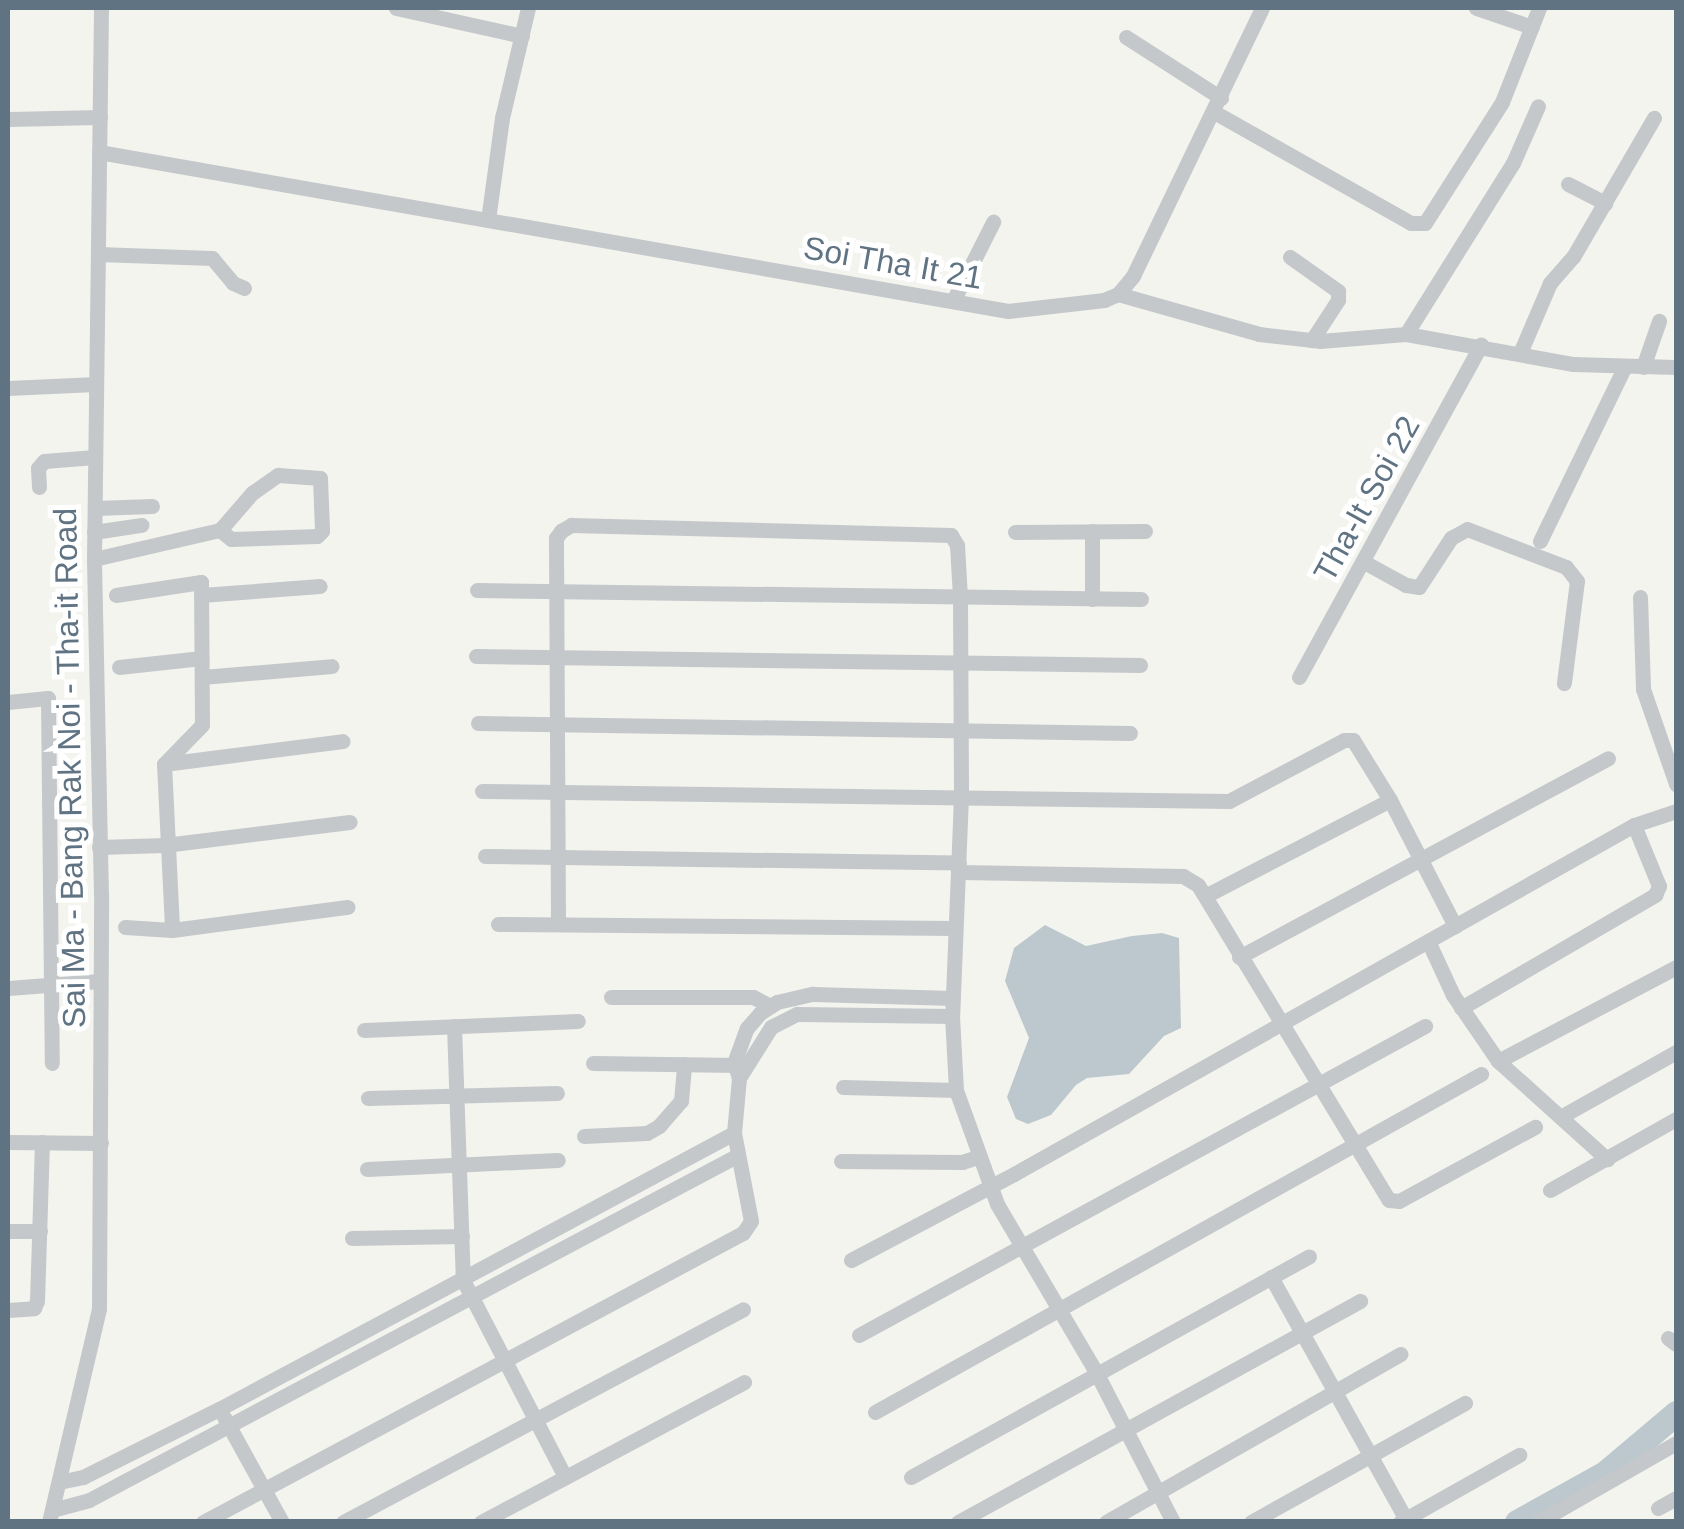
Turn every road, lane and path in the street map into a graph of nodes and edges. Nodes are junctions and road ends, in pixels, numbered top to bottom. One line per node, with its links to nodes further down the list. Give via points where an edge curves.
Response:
1 (100, 8): 12 (street, Sai Ma - Bang Rak Noi - Tha-it Road)
2 (396, 8): 8 (street)
3 (528, 8): 8 (street)
4 (1262, 8): 10 (street)
5 (1476, 8): 7 (street)
6 (1538, 8): 7 (street)
7 (1532, 27): 10 (street, via 1502,102 1431,220 1418,226)
8 (522, 36): 18 (street)
9 (1126, 37): 10 (street)
10 (1218, 105): 23 (street)
11 (1538, 106): 26 (street, via 1513,164)
12 (100, 117): 14 (street); 15 (street, Sai Ma - Bang Rak Noi - Tha-it Road)
13 (1654, 118): 17 (street)
14 (8, 119)
15 (100, 152): 18 (street, Soi Tha It 21); 20 (street, Sai Ma - Bang Rak Noi - Tha-it Road)
16 (1568, 184): 17 (street)
17 (1604, 203): 29 (street, via 1550,284)
18 (488, 220): 24 (street, Soi Tha It 21)
19 (993, 222): 24 (street)
20 (98, 254): 22 (street, via 212,258); 33 (street, Sai Ma - Bang Rak Noi - Tha-it Road)
21 (1290, 257): 27 (street, via 1338,291)
22 (244, 288)
23 (1118, 294): 24 (street, Soi Tha It 21, via 1008,311); 27 (street, Soi Tha It 21, via 1259,334)
24 (953, 301)
25 (1659, 322): 32 (street)
26 (1406, 334): 27 (street, Soi Tha It 21); 28 (street, Soi Tha It 21)
27 (1312, 340)
28 (1481, 345): 29 (street, Soi Tha It 21); 47 (street, Tha-It Soi 22)
29 (1520, 353): 31 (street, Soi Tha It 21)
30 (1676, 366): 32 (street, Soi Tha It 21)
31 (1624, 368): 32 (street, Soi Tha It 21); 45 (street)
32 (1642, 368)
33 (96, 384): 34 (street); 35 (street, Sai Ma - Bang Rak Noi - Tha-it Road)
34 (8, 388)
35 (95, 457): 36 (street, via 44,460); 38 (street, Sai Ma - Bang Rak Noi - Tha-it Road)
36 (39, 488)
37 (152, 506): 38 (street)
38 (94, 508): 41 (street, Sai Ma - Bang Rak Noi - Tha-it Road)
39 (140, 525): 41 (street)
40 (220, 530): 40 (street, via 278,474 320,478 317,536 231,539); 46 (street)
41 (94, 532): 46 (street, Sai Ma - Bang Rak Noi - Tha-it Road)
42 (1014, 532): 43 (street)
43 (1092, 532): 44 (street); 55 (street)
44 (1145, 532)
45 (1540, 541)
46 (94, 559): 84 (street, Sai Ma - Bang Rak Noi - Tha-it Road)
47 (1364, 562): 65 (street, Tha-It Soi 22); 66 (street, via 1419,586 1451,538 1467,529 1566,567 1577,581)
48 (320, 586): 52 (street)
49 (477, 590): 50 (street)
50 (558, 592): 53 (street); 53 (street, via 556,538 572,525 591,525 940,532 958,545); 59 (street)
51 (116, 595): 52 (street, via 201,582)
52 (201, 595): 58 (street)
53 (960, 597): 55 (street); 60 (street)
54 (1640, 598): 75 (street, via 1643,689)
55 (1092, 599): 56 (street)
56 (1141, 600)
57 (476, 656): 59 (street)
58 (202, 658): 63 (street); 64 (street)
59 (558, 658): 60 (street); 69 (street)
60 (960, 663): 62 (street); 70 (street)
61 (332, 666): 64 (street)
62 (1140, 666)
63 (119, 667)
64 (202, 677): 74 (street, via 202,725)
65 (1300, 677)
66 (1564, 682)
67 (8, 702): 101 (street, via 48,698)
68 (478, 723): 69 (street)
69 (558, 724): 70 (street); 77 (street)
70 (961, 730): 71 (street); 78 (street)
71 (1130, 733)
72 (343, 741): 74 (street)
73 (1608, 758): 87 (street)
74 (164, 764): 83 (street)
75 (1676, 784)
76 (482, 791): 77 (street)
77 (558, 791): 78 (street); 86 (street)
78 (961, 796): 79 (street, via 1229,800 1344,740 1359,745); 88 (street)
79 (1390, 800): 87 (street); 89 (street)
80 (1676, 810): 82 (street)
81 (350, 822): 83 (street)
82 (1634, 826): 93 (street); 106 (street, via 1659,886 1656,895)
83 (165, 846): 84 (street); 96 (street)
84 (99, 847): 100 (street, Sai Ma - Bang Rak Noi - Tha-it Road)
85 (485, 856): 86 (street)
86 (558, 857): 88 (street); 92 (street)
87 (1418, 857): 93 (street); 98 (street)
88 (959, 868): 89 (street, via 1183,876); 95 (street)
89 (1206, 895): 98 (street)
90 (347, 907): 96 (street)
91 (498, 924): 92 (street)
92 (558, 924): 95 (street)
93 (1454, 926): 97 (street)
94 (124, 927): 96 (street)
95 (955, 928): 104 (street)
96 (172, 930)
97 (1428, 942): 106 (street); 109 (street)
98 (1239, 957): 109 (street)
99 (1676, 967): 114 (street)
100 (100, 981): 101 (street); 133 (street, Sai Ma - Bang Rak Noi - Tha-it Road)
101 (51, 985): 102 (street); 115 (street)
102 (8, 988)
103 (611, 996): 105 (street, via 753,997)
104 (953, 998): 105 (street, via 813,994); 107 (street)
105 (770, 1006): 118 (street, via 747,1028)
106 (1461, 1008): 114 (street)
107 (952, 1016): 118 (street, via 797,1014 771,1027); 122 (street)
108 (578, 1020): 110 (street)
109 (1282, 1024): 120 (street); 142 (street)
110 (454, 1026): 112 (street); 124 (street)
111 (1425, 1026): 120 (street)
112 (364, 1030)
113 (1676, 1052): 126 (street)
114 (1498, 1061): 126 (street)
115 (52, 1063)
116 (592, 1063): 117 (street)
117 (684, 1064): 118 (street); 130 (street, via 681,1101 659,1126 647,1133)
118 (740, 1069): 129 (street)
119 (1480, 1074): 134 (street)
120 (1319, 1083): 134 (street); 150 (street)
121 (843, 1087): 122 (street)
122 (956, 1090): 136 (street)
123 (557, 1094): 124 (street)
124 (457, 1096): 125 (street); 140 (street)
125 (368, 1098)
126 (1562, 1116): 137 (street)
127 (1676, 1120): 137 (street)
128 (1535, 1127): 134 (street, via 1399,1201 1382,1193)
129 (734, 1133): 135 (street); 144 (street)
130 (584, 1136)
131 (8, 1142): 132 (street)
132 (42, 1142): 133 (street); 147 (street)
133 (101, 1143): 178 (street, Sai Ma - Bang Rak Noi - Tha-it Road, via 99,1309)
134 (1353, 1146): 159 (street)
135 (738, 1154): 145 (street); 163 (street, via 751,1221 743,1233)
136 (977, 1157): 139 (street); 142 (street)
137 (1607, 1159): 143 (street)
138 (558, 1160): 140 (street)
139 (841, 1162)
140 (459, 1165): 141 (street); 148 (street)
141 (368, 1169)
142 (990, 1183): 150 (street); 152 (street)
143 (1550, 1190)
144 (631, 1191): 145 (street); 154 (street)
145 (640, 1206): 155 (street)
146 (8, 1230): 147 (street)
147 (40, 1231): 157 (street, via 34,1308)
148 (462, 1236): 149 (street); 154 (street)
149 (352, 1238)
150 (1023, 1247): 159 (street); 161 (street)
151 (1309, 1256): 153 (street)
152 (851, 1260)
153 (1271, 1277): 160 (street); 164 (street)
154 (463, 1280): 155 (street); 168 (street)
155 (471, 1296): 163 (street); 171 (street)
156 (1360, 1301): 160 (street)
157 (8, 1310)
158 (743, 1310): 170 (street)
159 (1060, 1310): 164 (street); 169 (street)
160 (1302, 1333): 166 (street); 172 (street)
161 (859, 1335)
162 (1401, 1354): 166 (street)
163 (504, 1362): 170 (street); 179 (street)
164 (1097, 1374): 172 (street); 177 (street)
165 (744, 1382): 176 (street)
166 (1335, 1392): 175 (street); 180 (street)
167 (1466, 1404): 175 (street)
168 (220, 1409): 171 (street); 178 (street, via 83,1477)
169 (875, 1412)
170 (535, 1420): 176 (street); 187 (street)
171 (229, 1424): 179 (street); 183 (street)
172 (1125, 1430): 180 (street); 189 (street)
173 (1676, 1443): 193 (street)
174 (1519, 1455): 184 (street)
175 (1371, 1456): 184 (street); 192 (street)
176 (564, 1477): 188 (street)
177 (912, 1477)
178 (59, 1482): 183 (street, Sai Ma - Bang Rak Noi - Tha-it Road)
179 (264, 1490): 185 (street); 186 (street)
180 (1158, 1492): 190 (street); 191 (street)
181 (1676, 1498): 182 (street)
182 (1658, 1508)
183 (50, 1516)
184 (1402, 1520)
185 (203, 1522)
186 (282, 1522)
187 (344, 1522)
188 (481, 1522)
189 (958, 1522)
190 (1106, 1522)
191 (1173, 1522)
192 (1251, 1522)
193 (1538, 1522)

